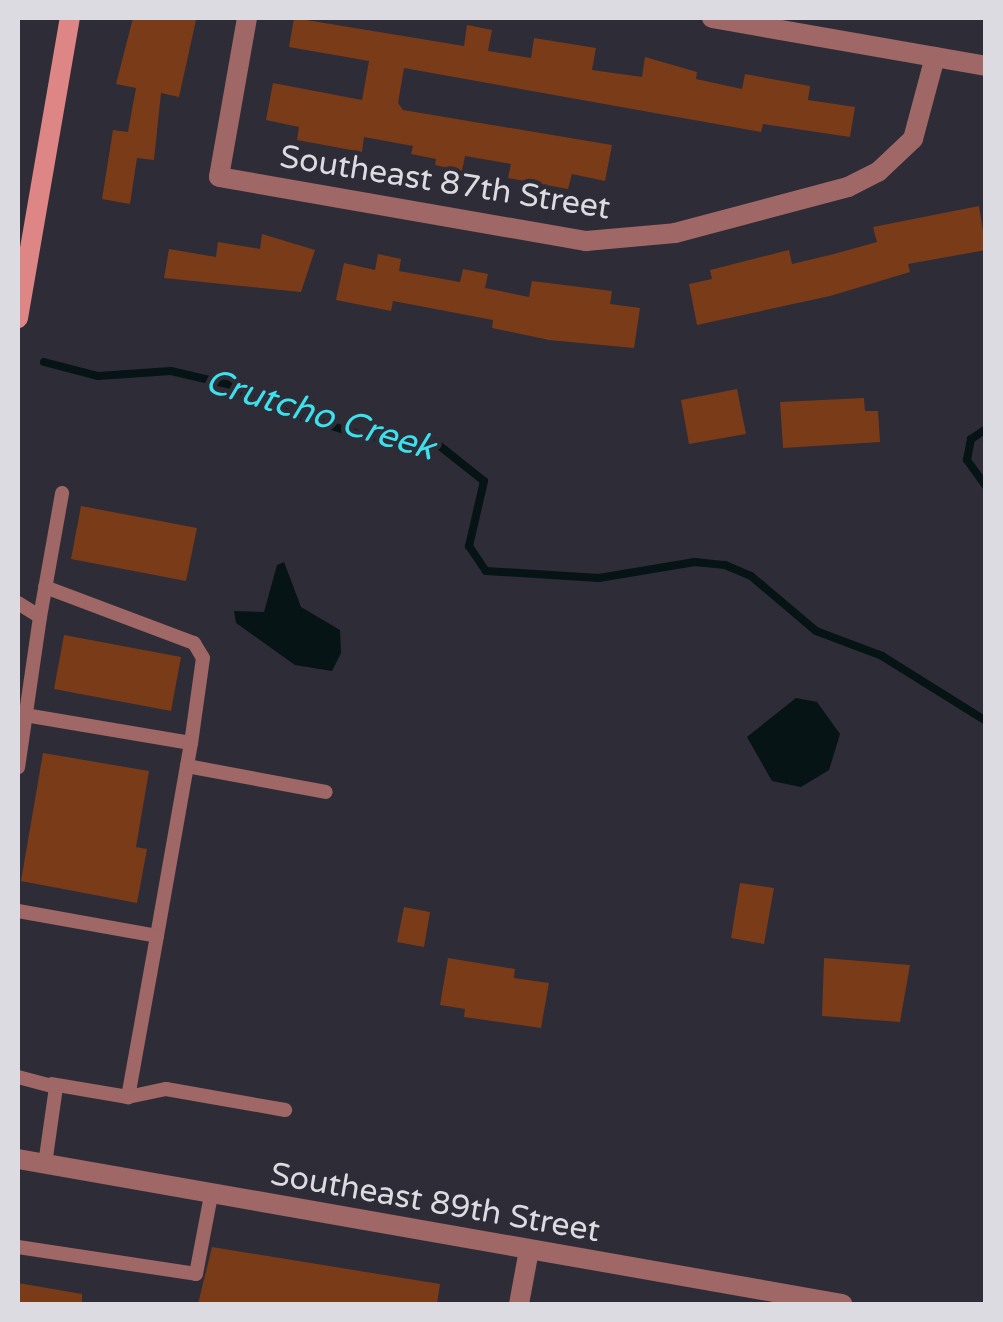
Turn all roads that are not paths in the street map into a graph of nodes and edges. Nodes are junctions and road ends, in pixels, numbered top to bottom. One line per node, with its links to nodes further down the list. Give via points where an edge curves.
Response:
1 (70, 18): 6 (main road)
2 (247, 18): 4 (street, Southeast 87th Street, via 218,177 586,241 648,239 848,187 878,172 914,138)
3 (712, 18): 4 (street)
4 (936, 57): 5 (street)
5 (986, 66)
6 (18, 318)
7 (62, 493): 8 (lane)
8 (45, 587): 10 (lane); 12 (lane, via 194,643 203,658)
9 (18, 603): 10 (lane)
10 (40, 617): 11 (lane)
11 (26, 714): 12 (lane); 14 (lane)
12 (191, 743): 13 (lane)
13 (186, 766): 15 (lane); 17 (lane)
14 (18, 767)
15 (326, 792)
16 (18, 911): 17 (lane)
17 (157, 936): 20 (lane)
18 (18, 1077): 19 (lane)
19 (52, 1084): 20 (lane); 23 (lane, via 57,1097)
20 (128, 1098): 21 (lane, via 166,1088)
21 (285, 1110)
22 (18, 1159): 23 (street, Southeast 89th Street)
23 (46, 1164): 24 (street, Southeast 89th Street)
24 (211, 1195): 25 (lane, via 196,1274); 26 (street, Southeast 89th Street)
25 (18, 1248)
26 (529, 1250): 27 (street); 28 (street, Southeast 89th Street)
27 (520, 1304)
28 (842, 1304)

